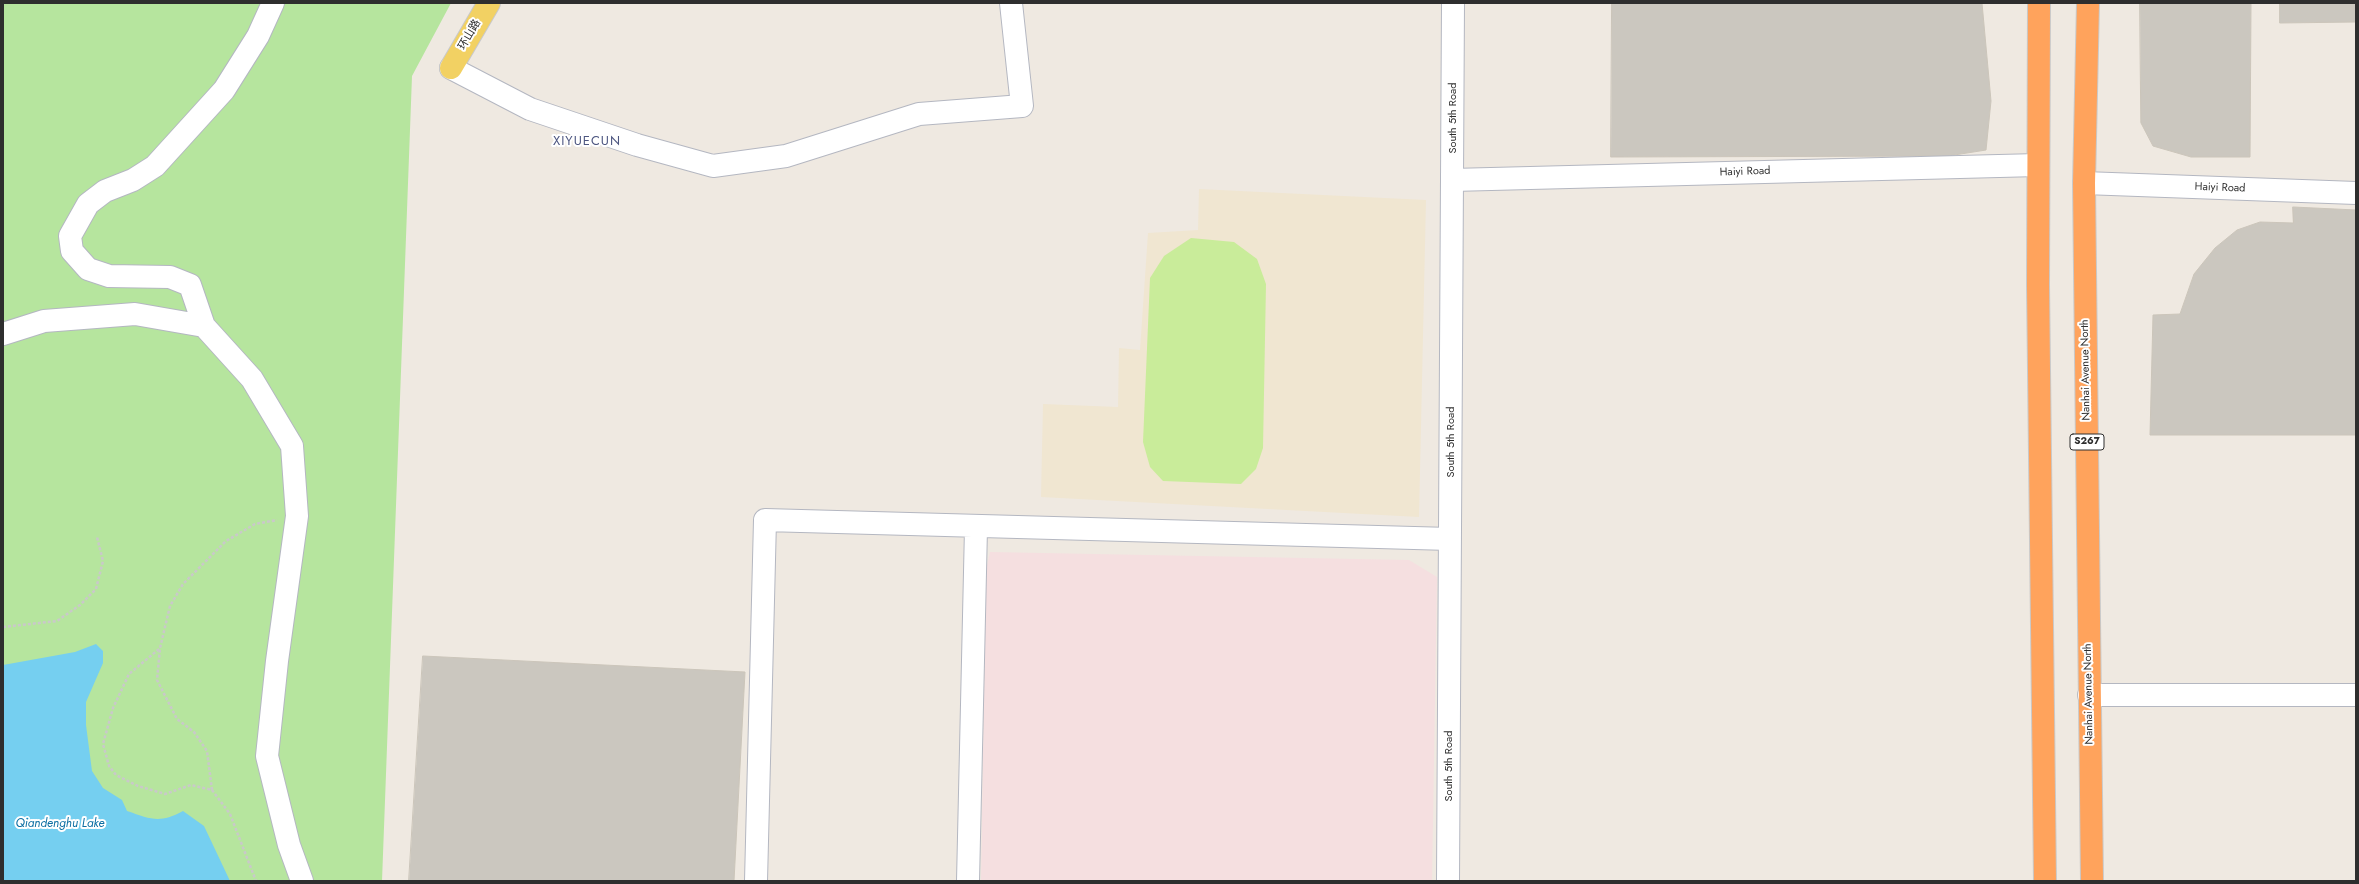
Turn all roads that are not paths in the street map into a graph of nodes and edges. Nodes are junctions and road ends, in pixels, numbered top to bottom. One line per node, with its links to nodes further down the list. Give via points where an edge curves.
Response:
1 (273, 3): 12 (street, via 258,36 224,90 155,166 133,180 105,191 88,204 70,236 72,251 88,269 109,276 170,277 190,285)
2 (489, 3): 7 (main road, 环山路)
3 (1011, 3): 7 (street, via 1022,106 919,114 786,156 712,166 637,145 530,109)
4 (1453, 3): 9 (street, South 5th Road)
5 (2039, 3): 8 (highway)
6 (2088, 3): 10 (highway, Nanhai Avenue North / S267)
7 (451, 68)
8 (2038, 165): 9 (street, Haiyi Road); 22 (highway)
9 (1452, 180): 15 (street, South 5th Road)
10 (2084, 183): 11 (street, Haiyi Road); 16 (highway, Nanhai Avenue North / S267)
11 (2356, 193)
12 (204, 326): 13 (street, via 135,314 44,321); 18 (street, via 252,379 292,446 297,516 267,756 289,845)
13 (3, 334)
14 (976, 528): 15 (street); 19 (street, via 765,520); 20 (street)
15 (1450, 539): 21 (street, South 5th Road)
16 (2089, 695): 17 (street); 23 (highway, Nanhai Avenue North / S267)
17 (2356, 695)
18 (302, 881)
19 (756, 881)
20 (968, 881)
21 (1448, 881)
22 (2045, 881)
23 (2092, 881)

